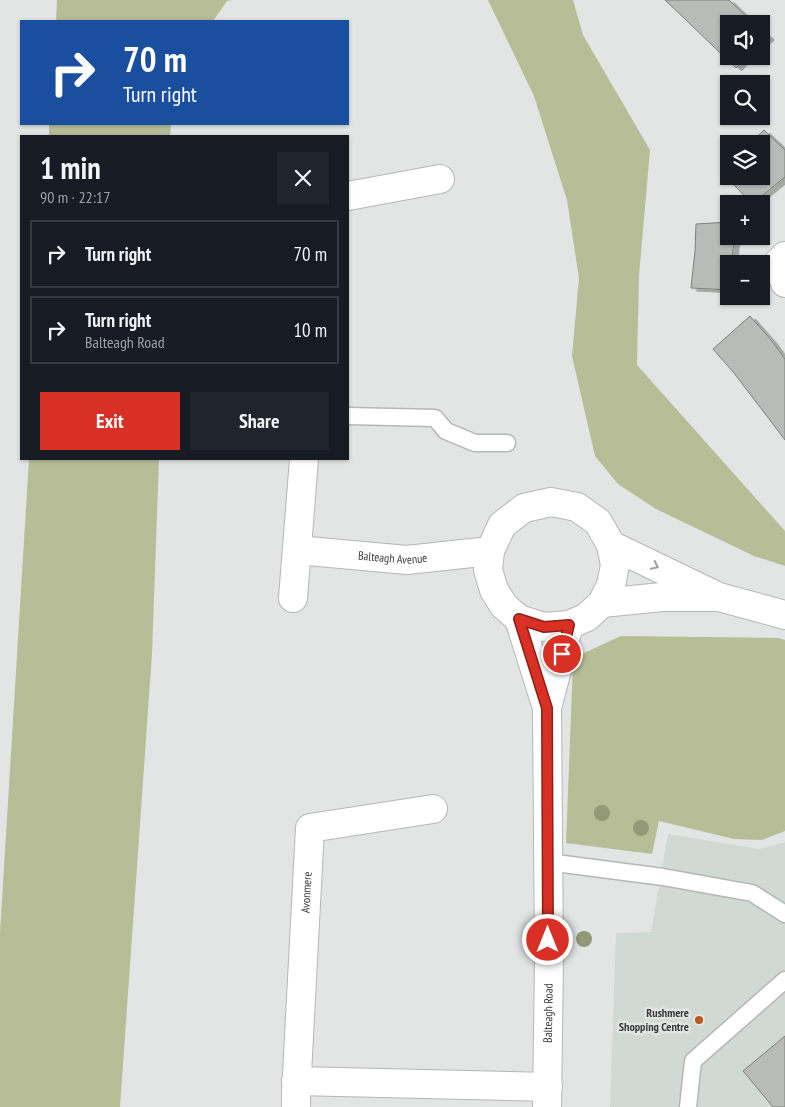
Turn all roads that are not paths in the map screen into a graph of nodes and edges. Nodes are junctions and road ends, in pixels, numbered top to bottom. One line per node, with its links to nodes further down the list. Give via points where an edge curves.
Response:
1 (440, 179): 2 (street)
2 (349, 196)
3 (785, 256): 4 (street, via 778,264)
4 (785, 282)
5 (349, 416): 6 (lane, via 435,418 446,431 475,442)
6 (508, 443)
7 (304, 460): 9 (street)
8 (611, 545): 10 (street, via 598,522 577,507 551,502 524,508 502,525); 11 (street, one-way to 11); 13 (street, via 614,572)
9 (297, 550): 10 (street, Balteagh Avenue, via 407,560); 12 (street)
10 (490, 550): 15 (street, via 488,570 494,590 504,606)
11 (719, 597): 13 (street, via 662,597); 14 (street)
12 (293, 598)
13 (602, 603): 16 (street, via 587,617)
14 (785, 615)
15 (519, 619): 16 (street, via 544,627); 17 (street, Balteagh Road)
16 (569, 625): 17 (street, Balteagh Road)
17 (547, 708): 19 (street, Balteagh Road)
18 (433, 809): 22 (street, Avonmere, via 310,828)
19 (548, 862): 20 (lane, via 752,893); 23 (street, Balteagh Road)
20 (785, 914)
21 (785, 980): 24 (lane, via 693,1061)
22 (296, 1094): 23 (street, Avonmere)
23 (547, 1097)
24 (688, 1107)

